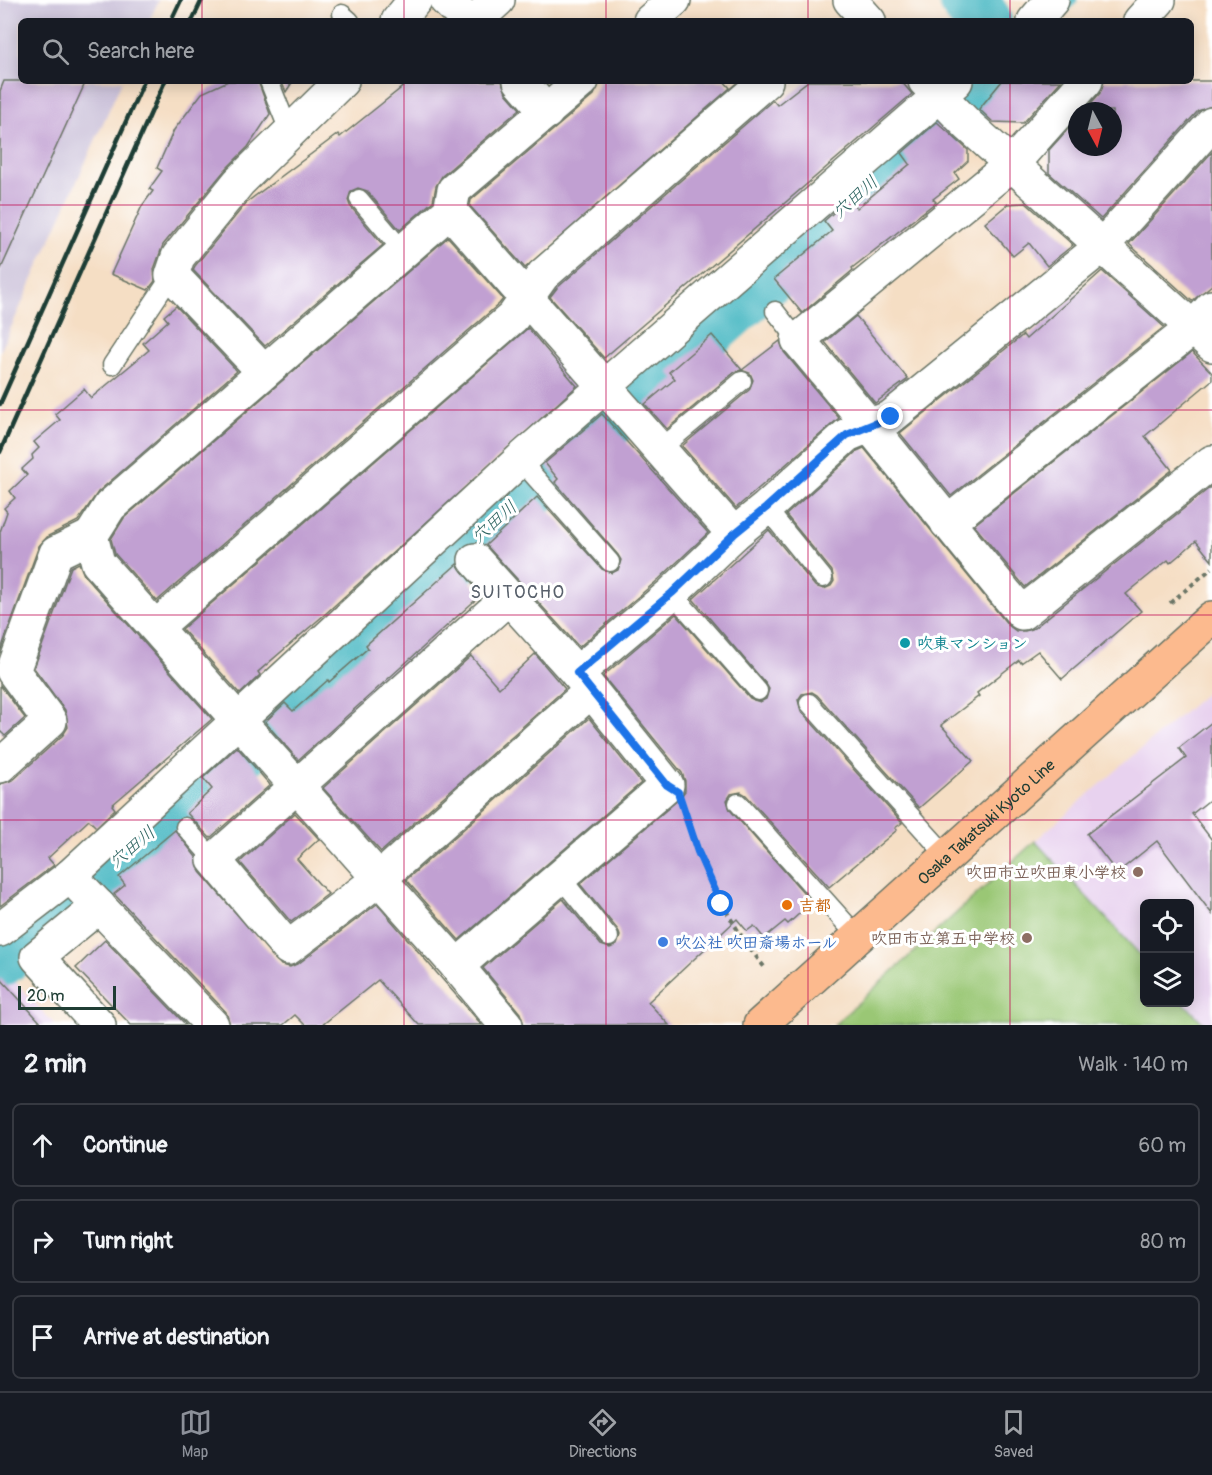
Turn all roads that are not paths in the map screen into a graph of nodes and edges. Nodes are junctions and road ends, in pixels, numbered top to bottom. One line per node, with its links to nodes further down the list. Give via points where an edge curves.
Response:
1 (415, 0): 7 (street)
2 (446, 0): 8 (street)
3 (498, 0): 9 (street)
4 (674, 0): 10 (street)
5 (1052, 0): 11 (street)
6 (1159, 0): 12 (street)
7 (400, 18)
8 (465, 18)
9 (478, 18)
10 (653, 18)
11 (1037, 18)
12 (1143, 18)
13 (270, 84): 22 (lane)
14 (339, 84): 22 (street)
15 (523, 84): 20 (street)
16 (579, 84): 20 (street)
17 (763, 84): 29 (street, via 543,275)
18 (1083, 84): 23 (street)
19 (940, 86): 23 (street, via 968,124); 36 (street)
20 (547, 112): 25 (street, via 454,190)
21 (1212, 124): 26 (street)
22 (290, 131): 28 (street, via 238,182 178,257)
23 (1011, 164): 26 (street); 32 (street)
24 (359, 199): 27 (lane)
25 (450, 211): 27 (street); 29 (street)
26 (1101, 247): 31 (street); 37 (street, via 891,417)
27 (403, 251): 34 (street)
28 (172, 275): 33 (lane); 34 (street)
29 (526, 296): 36 (street); 51 (street, via 513,317)
30 (775, 310): 32 (lane)
31 (1206, 327): 42 (street)
32 (798, 340): 37 (street)
33 (112, 365)
34 (264, 372): 44 (street, via 110,506)
35 (742, 381): 38 (lane)
36 (603, 386): 38 (street); 39 (street)
37 (870, 425): 41 (street, via 847,435); 42 (street)
38 (659, 450): 43 (street)
39 (519, 460): 46 (lane); 55 (street)
40 (1212, 462): 42 (street, via 1022,613)
41 (766, 508): 43 (street); 47 (lane)
42 (947, 523)
43 (734, 534): 48 (street)
44 (92, 536): 51 (street, via 98,563); 56 (street, via 56,553 13,671 50,721)
45 (475, 560): 49 (street)
46 (610, 562)
47 (823, 578)
48 (672, 593): 52 (street); 53 (lane)
49 (509, 597): 52 (street); 57 (street)
50 (1212, 618): 60 (main road, Osaka Takatsuki Kyoto Line)
51 (156, 627): 55 (street)
52 (584, 682): 62 (street, via 667,785); 63 (street)
53 (758, 691)
54 (809, 703): 60 (lane)
55 (240, 721): 57 (street); 64 (street)
56 (0, 766)
57 (296, 787): 61 (street); 63 (street)
58 (738, 803): 66 (lane)
59 (185, 827): 61 (lane)
60 (946, 855): 66 (main road, Osaka Takatsuki Kyoto Line)
61 (214, 860): 63 (street, via 288,948)
62 (560, 877): 67 (lane); 68 (street)
63 (380, 879): 68 (street)
64 (86, 892): 65 (street); 69 (street, via 37,957); 70 (street)
65 (0, 930)
66 (857, 936): 72 (main road, Osaka Takatsuki Kyoto Line)
67 (609, 937)
68 (457, 966): 71 (street)
69 (99, 1025)
70 (212, 1025)
71 (506, 1025)
72 (759, 1025)

